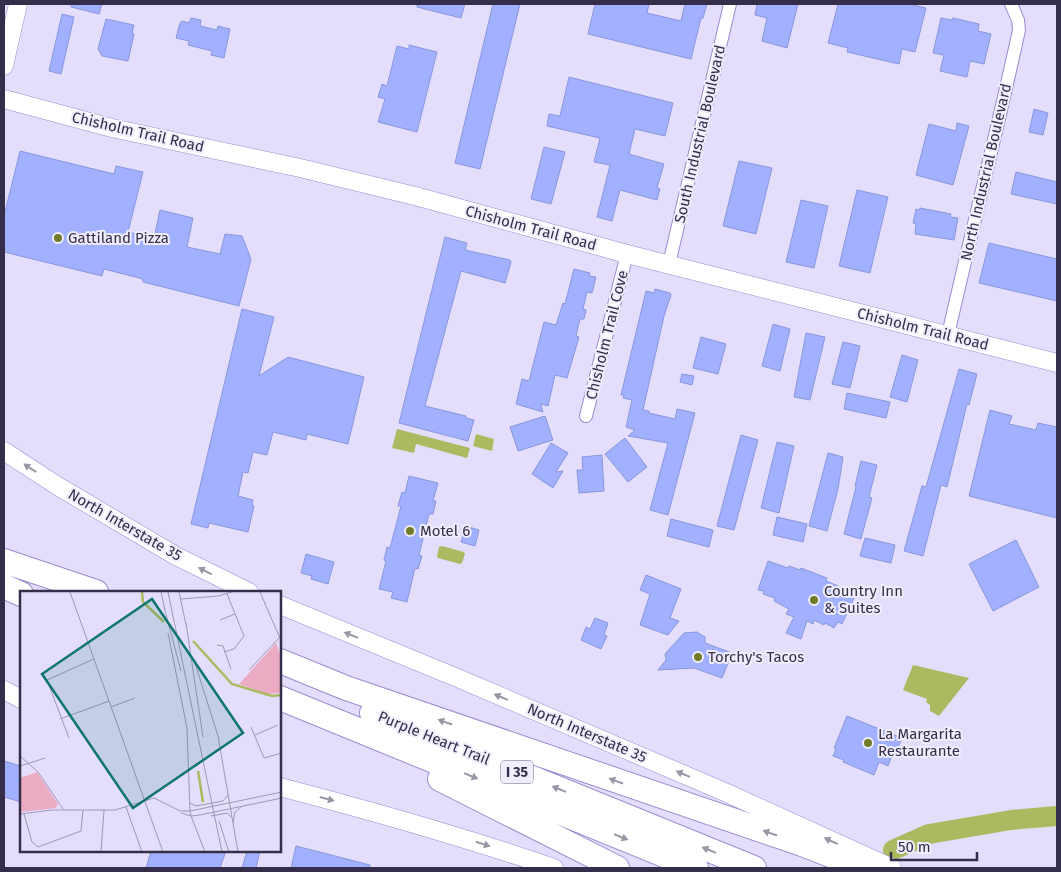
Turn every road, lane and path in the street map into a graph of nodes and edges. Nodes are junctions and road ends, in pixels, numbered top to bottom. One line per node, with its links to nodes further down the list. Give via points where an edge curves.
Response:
1 (18, 4): 4 (main road)
2 (730, 4): 7 (street, South Industrial Boulevard)
3 (1013, 7): 8 (street, North Industrial Boulevard, via 1019,30)
4 (4, 66)
5 (4, 99): 6 (main road, Chisholm Trail Road, via 112,128 406,194)
6 (627, 254): 7 (main road, Chisholm Trail Road); 10 (street, Chisholm Trail Cove)
7 (669, 264): 8 (main road, Chisholm Trail Road)
8 (948, 335): 9 (main road, Chisholm Trail Road)
9 (1057, 363)
10 (586, 416)
11 (4, 451): 16 (main road, North Interstate 35, one-way to 11, via 176,556)
12 (4, 561): 14 (highway); 15 (highway)
13 (4, 586): 17 (highway)
14 (76, 591)
15 (93, 591)
16 (247, 591)
17 (20, 594)
18 (281, 605): 31 (main road, North Interstate 35, one-way to 18, via 709,785)
19 (281, 661): 30 (highway, one-way to 19, via 346,688)
20 (281, 675): 29 (highway, Purple Heart Trail / I 35, one-way to 20)
21 (4, 690): 22 (main road)
22 (20, 698)
23 (281, 698): 28 (highway, Purple Heart Trail / I 35, one-way to 28)
24 (281, 712): 27 (highway, via 420,770)
25 (281, 787): 26 (main road, one-way to 26, via 491,846)
26 (554, 868)
27 (617, 868)
28 (696, 868)
29 (754, 868)
30 (864, 868)
31 (892, 868)

